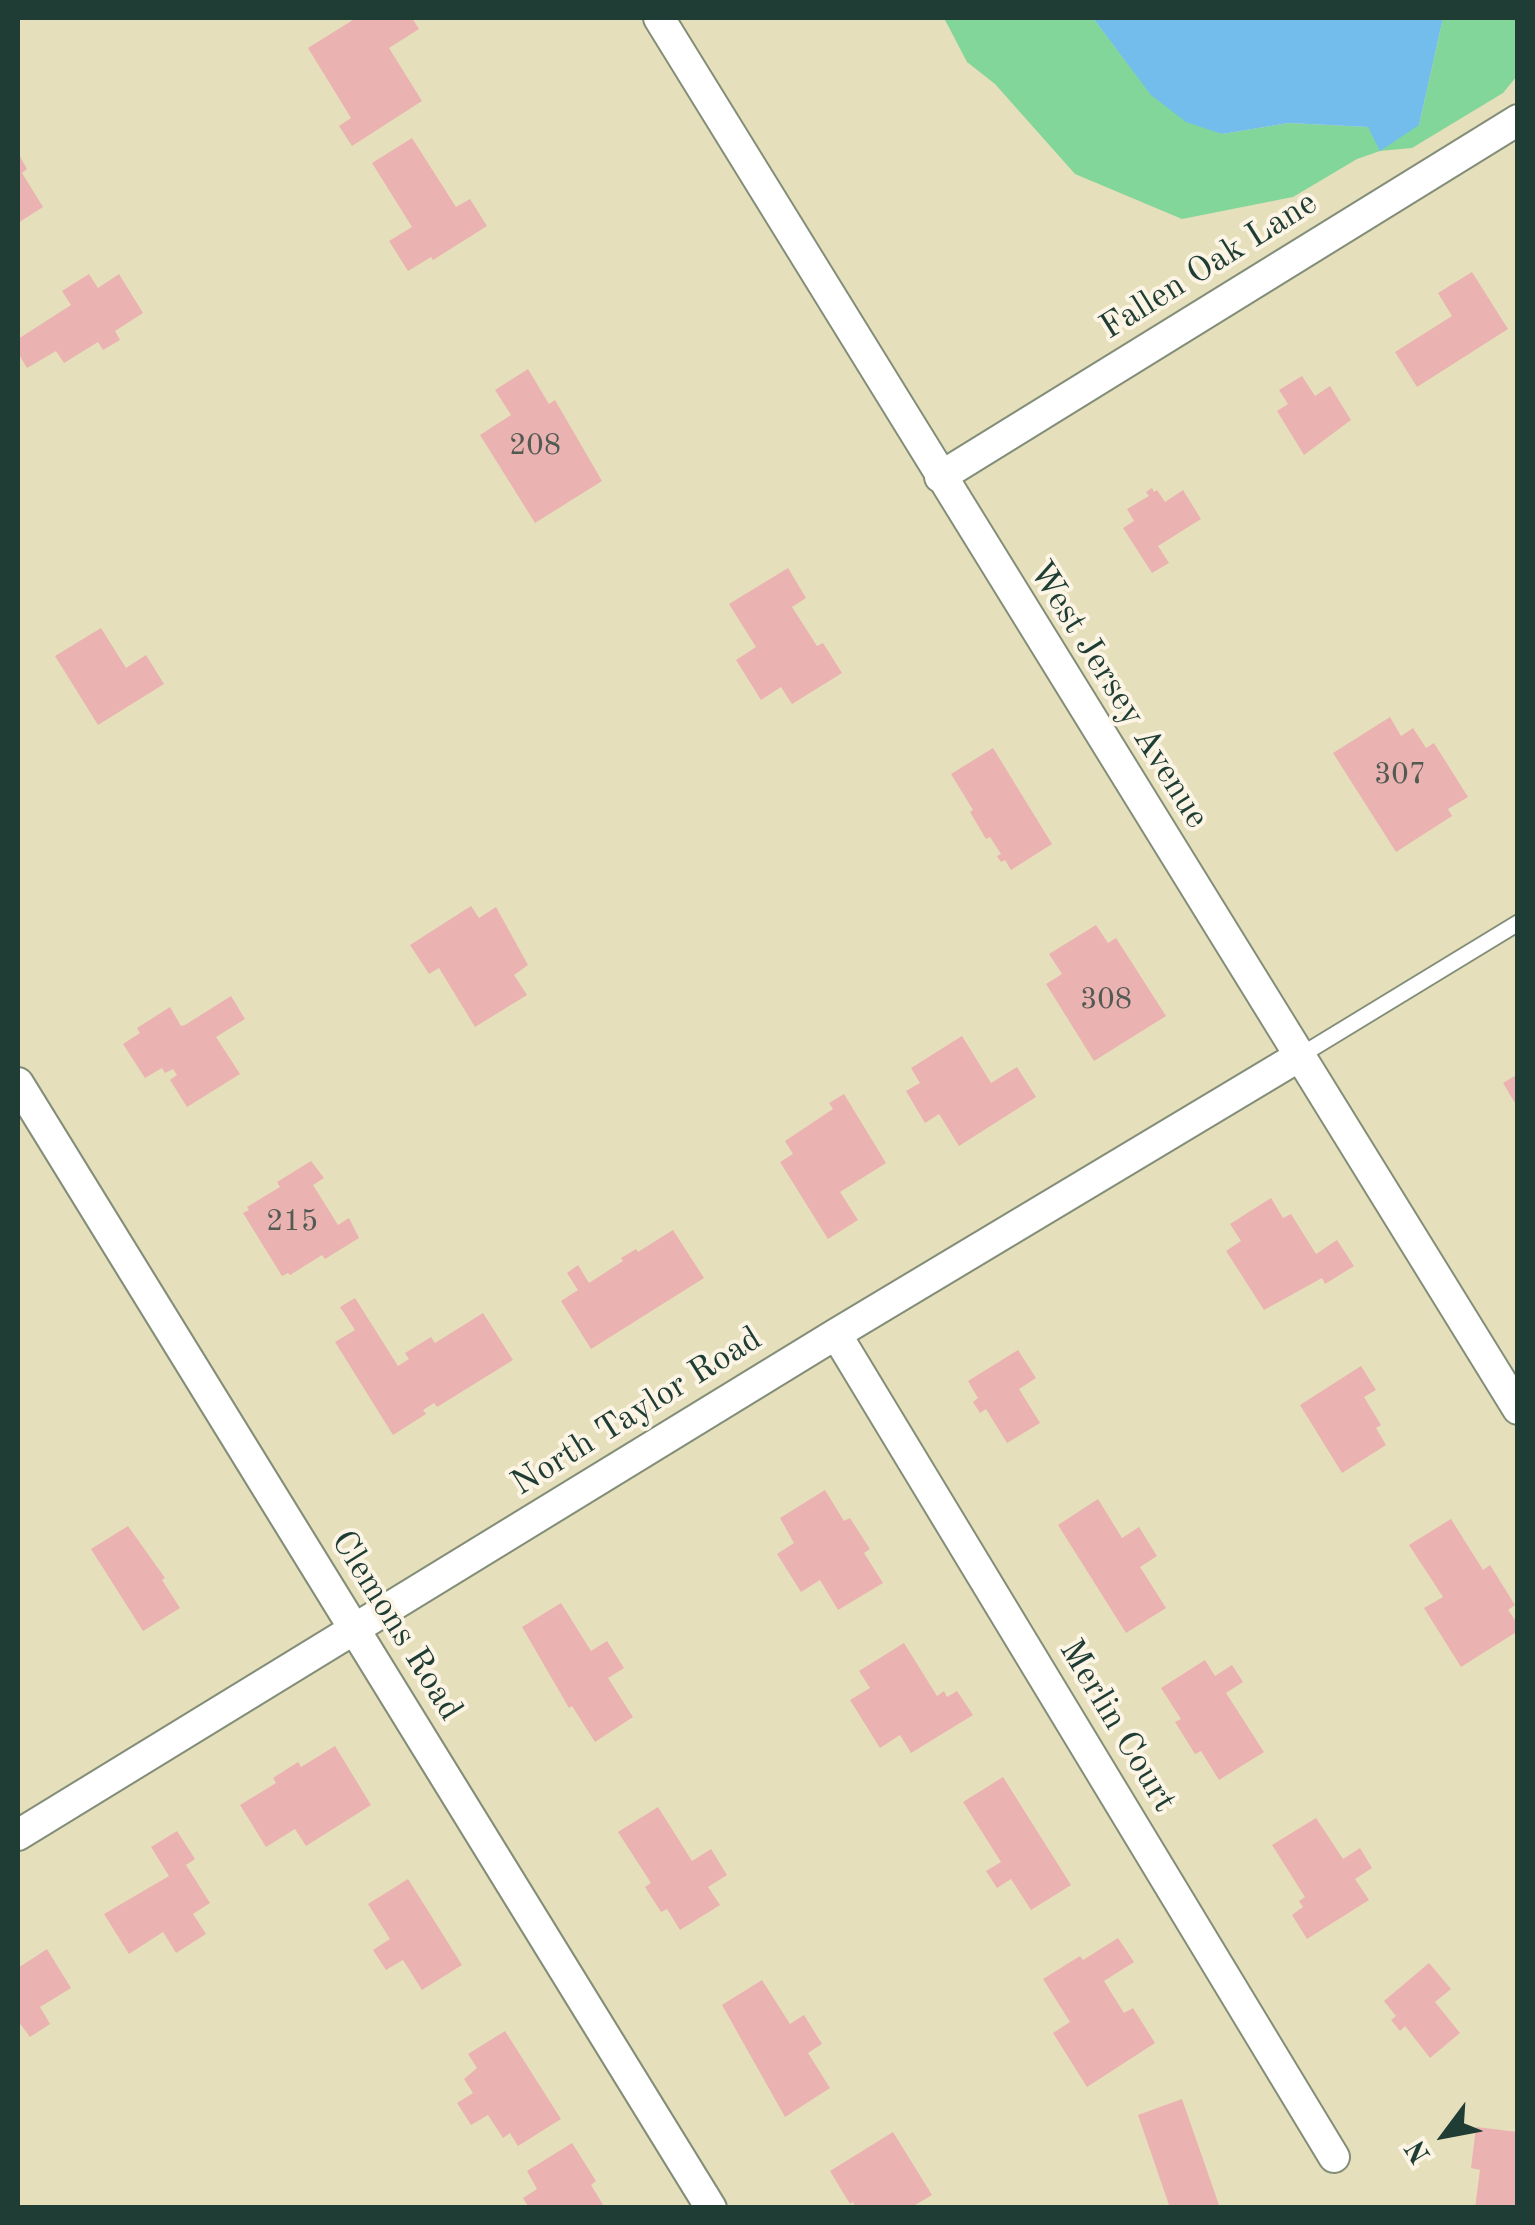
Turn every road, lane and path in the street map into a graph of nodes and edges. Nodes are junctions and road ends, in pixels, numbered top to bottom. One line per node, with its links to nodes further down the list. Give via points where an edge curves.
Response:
1 (658, 18): 3 (street, West Jersey Avenue)
2 (1518, 120): 3 (street, Fallen Oak Lane)
3 (940, 477): 5 (street, West Jersey Avenue)
4 (1518, 923): 5 (lane)
5 (1298, 1057): 7 (street, North Taylor Road); 8 (street, West Jersey Avenue)
6 (18, 1083): 9 (street, Clemons Road)
7 (836, 1334): 9 (street, North Taylor Road); 11 (street, Merlin Court)
8 (1518, 1409)
9 (355, 1630): 10 (street, North Taylor Road); 12 (street, Clemons Road)
10 (18, 1835)
11 (1334, 2157)
12 (711, 2208)

